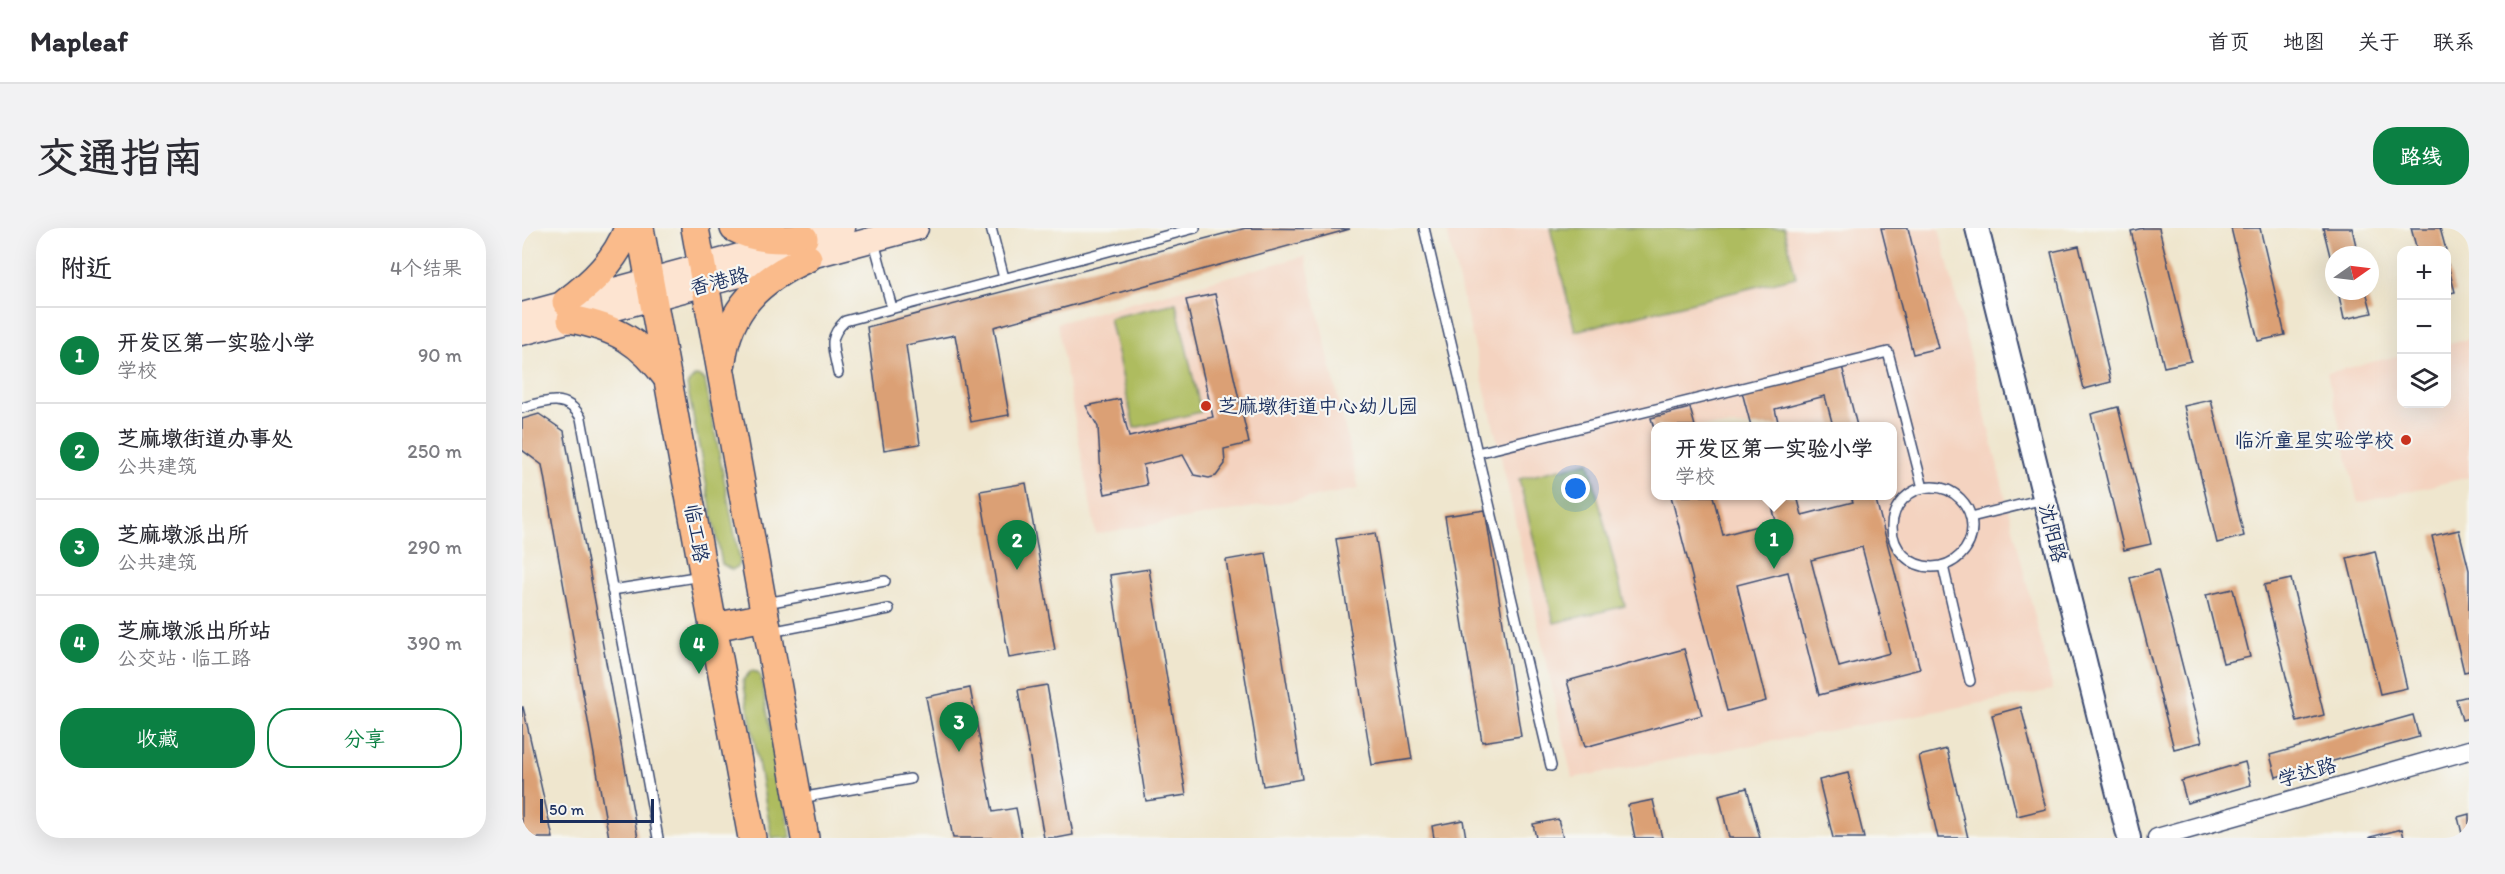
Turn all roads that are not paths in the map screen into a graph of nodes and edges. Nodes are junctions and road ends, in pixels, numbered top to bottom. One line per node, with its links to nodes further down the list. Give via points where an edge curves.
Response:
1 (627, 228): 17 (main road, via 612,259)
2 (640, 228): 15 (main road, 临工路)
3 (695, 228): 13 (main road)
4 (734, 228): 12 (main road)
5 (843, 228): 12 (main road, 香港路)
6 (916, 228): 11 (main road, 香港路)
7 (991, 228): 14 (lane)
8 (1195, 228): 14 (lane)
9 (1424, 228): 24 (lane)
10 (1977, 228): 26 (street, 沈阳路)
11 (873, 239): 12 (main road, 香港路); 16 (lane)
12 (806, 248): 13 (main road, 香港路); 21 (main road, via 748,299 735,317 724,346)
13 (703, 275): 15 (main road, 香港路); 21 (main road)
14 (1004, 278): 16 (lane)
15 (652, 289): 17 (main road, 香港路); 22 (main road, 临工路)
16 (892, 308): 20 (lane, via 845,321 833,333)
17 (568, 311): 18 (main road, 香港路); 19 (main road, 香港路); 22 (main road, via 628,337 651,356)
18 (522, 315)
19 (522, 333)
20 (838, 373)
21 (721, 378): 33 (main road)
22 (669, 380): 29 (main road, 临工路)
23 (522, 408): 31 (lane, via 559,400 569,403 581,418)
24 (1477, 453): 25 (lane, via 1888,352); 37 (lane)
25 (1923, 488): 27 (lane, via 1948,490 1958,496); 28 (lane, via 1897,508 1892,531 1909,560 1931,567)
26 (2044, 499): 27 (lane); 43 (street, 沈阳路)
27 (1971, 517): 28 (lane, via 1967,548)
28 (1943, 566): 35 (lane)
29 (705, 576): 31 (lane); 34 (main road, 临工路)
30 (885, 581): 33 (lane)
31 (612, 590): 40 (lane)
32 (890, 609): 33 (lane)
33 (765, 618): 34 (main road); 39 (main road)
34 (714, 627): 41 (main road, 临工路)
35 (1970, 681)
36 (2469, 750): 44 (street, 学达路)
37 (1551, 766)
38 (910, 778): 39 (lane)
39 (798, 798): 42 (main road)
40 (658, 838)
41 (752, 838)
42 (805, 838)
43 (2129, 838)
44 (2157, 838)

